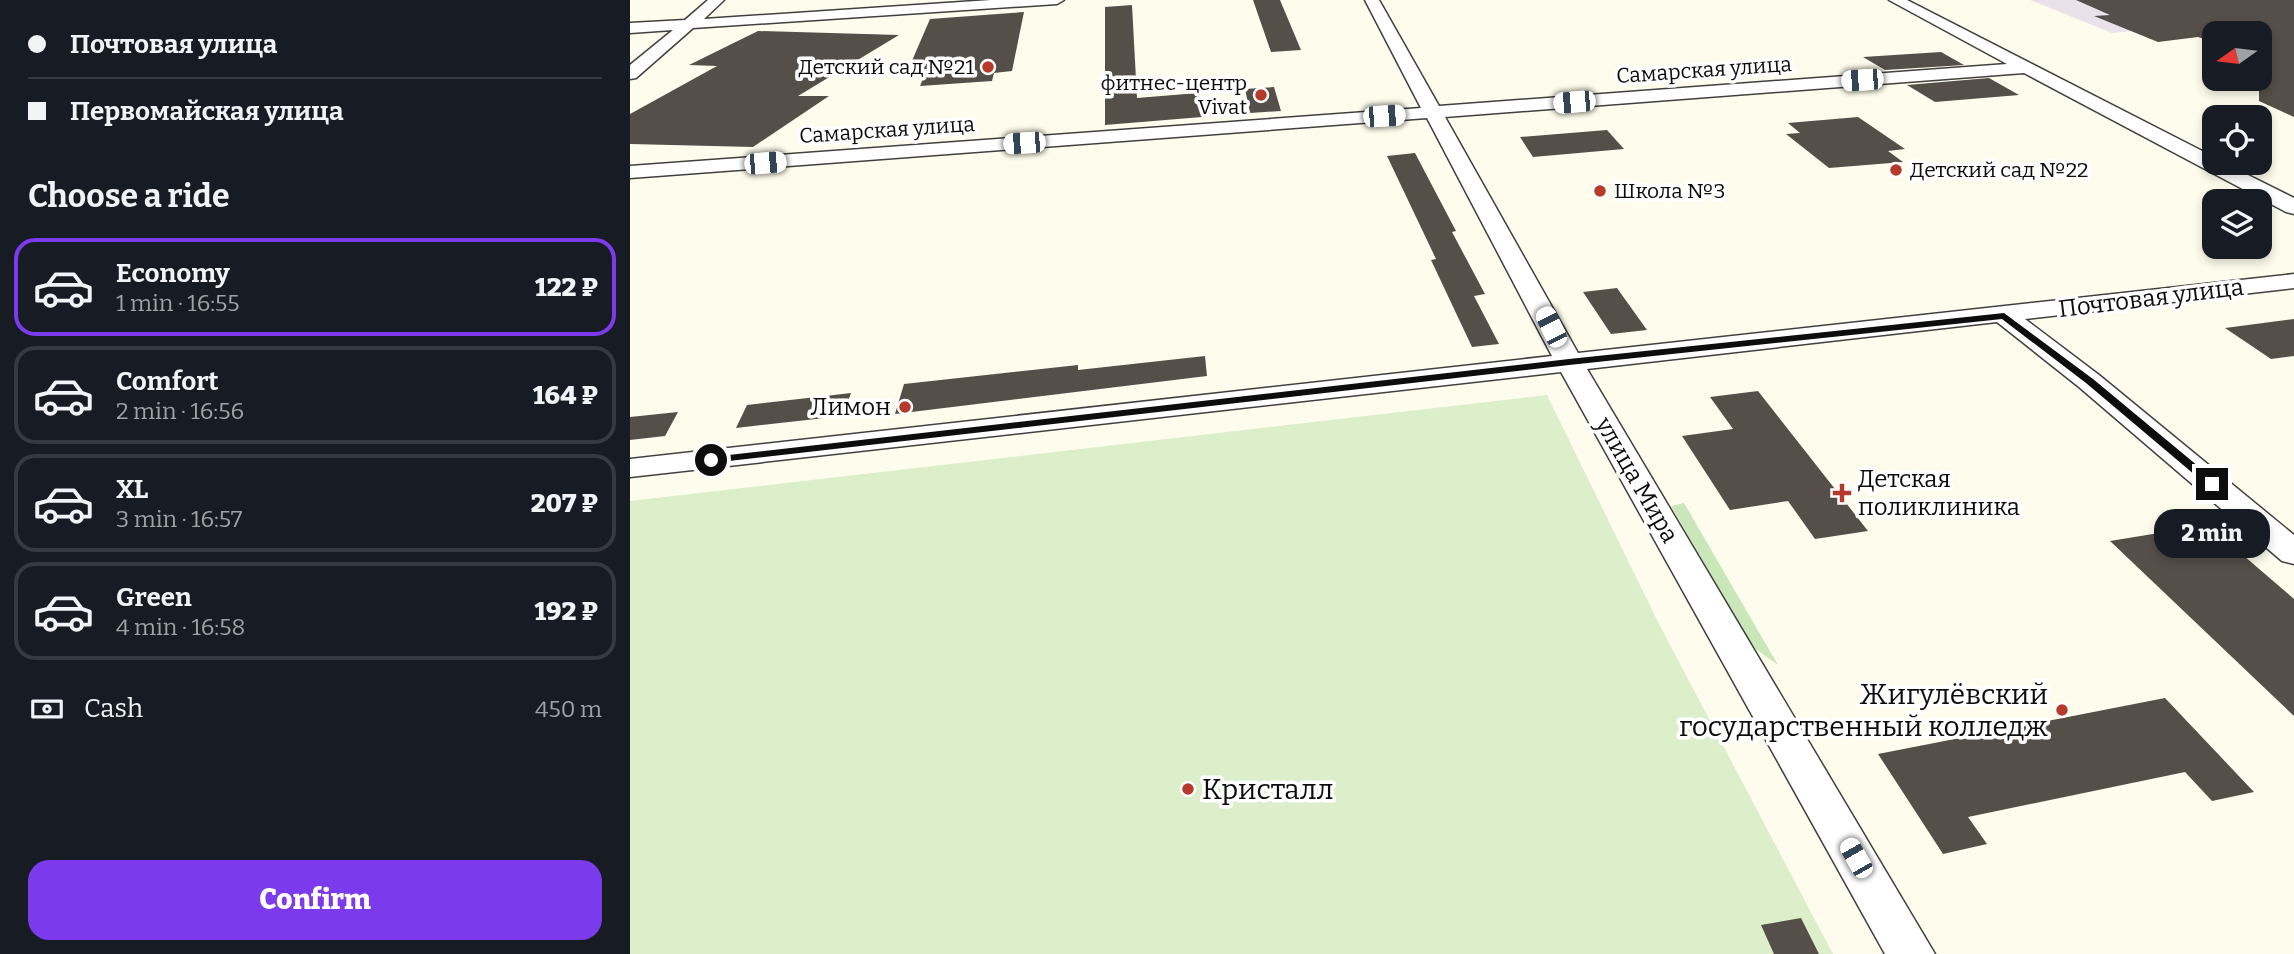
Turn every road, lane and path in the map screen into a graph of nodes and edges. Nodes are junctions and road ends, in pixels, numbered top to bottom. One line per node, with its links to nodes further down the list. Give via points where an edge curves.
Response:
1 (717, 0): 5 (street)
2 (1056, 0): 5 (street)
3 (1372, 0): 9 (street, улица Мира)
4 (1896, 0): 7 (street)
5 (686, 24): 6 (street); 8 (street)
6 (630, 28)
7 (2028, 68): 9 (street, Самарская улица); 11 (street)
8 (630, 74)
9 (1433, 113): 10 (street, Самарская улица); 14 (street, улица Мира)
10 (630, 172)
11 (2294, 207)
12 (2294, 281): 13 (street, Почтовая улица)
13 (2004, 316): 14 (street, Почтовая улица); 16 (street)
14 (1569, 362): 15 (street, Почтовая улица); 17 (street, улица Мира)
15 (630, 468)
16 (2294, 553)
17 (1911, 954)

